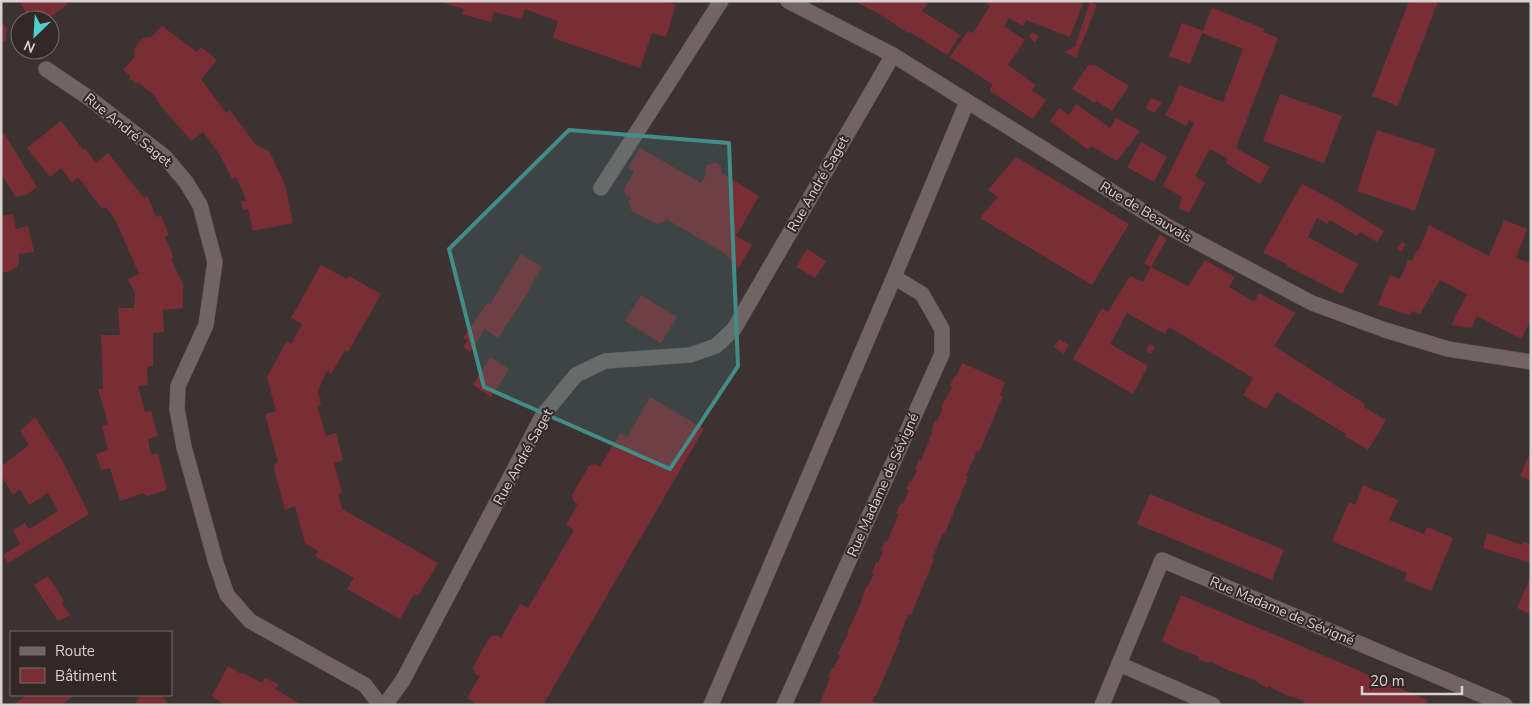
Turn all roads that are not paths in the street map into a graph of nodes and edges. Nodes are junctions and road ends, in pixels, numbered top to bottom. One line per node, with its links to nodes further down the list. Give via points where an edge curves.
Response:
1 (721, 1): 6 (street)
2 (788, 1): 3 (street, Rue de Beauvais)
3 (893, 55): 5 (street, Rue de Beauvais); 11 (street, Rue André Saget, via 734,329 716,346 690,354 606,361 576,375 543,415 403,680)
4 (46, 69): 10 (street, Rue André Saget, via 165,157 200,204 215,262 206,325 178,386 177,409 184,447 227,594 250,621 365,685)
5 (967, 102): 7 (street); 8 (street, Rue de Beauvais, via 1167,226 1312,303 1448,350)
6 (601, 188)
7 (894, 277): 12 (street); 13 (street, Rue Madame de Sévigné, via 922,294 942,328 942,354)
8 (1531, 362)
9 (1119, 664): 14 (street, Rue Madame de Sévigné); 15 (street); 16 (street, Rue Madame de Sévigné, via 1162,560)
10 (380, 705)
11 (385, 705)
12 (711, 705)
13 (784, 705)
14 (1102, 705)
15 (1212, 705)
16 (1505, 705)

